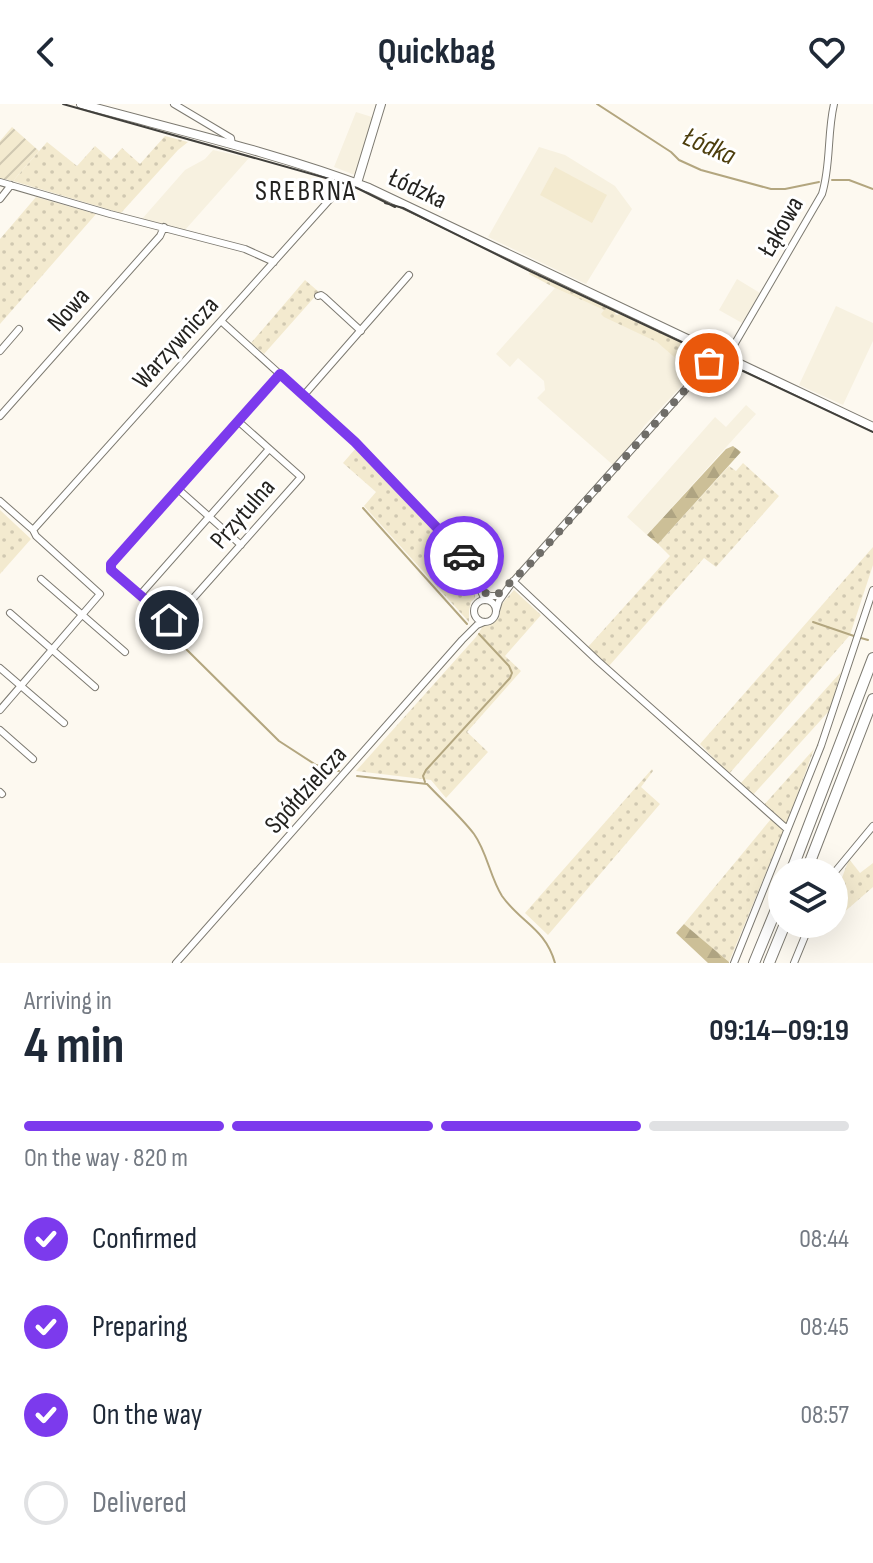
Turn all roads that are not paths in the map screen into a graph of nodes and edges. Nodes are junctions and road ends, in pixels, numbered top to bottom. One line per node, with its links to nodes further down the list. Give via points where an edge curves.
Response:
1 (81, 104): 5 (main road, Łódzka)
2 (174, 104): 5 (street, via 231,138)
3 (381, 104): 8 (main road)
4 (834, 104): 19 (street, Łąkowa, via 822,194)
5 (232, 145): 6 (main road, Łódzka)
6 (345, 179): 8 (main road, Łódzka); 12 (street, Warzywnicza)
7 (0, 182): 9 (street)
8 (357, 183): 19 (main road, Łódzka)
9 (11, 185): 10 (street); 11 (street)
10 (0, 199)
11 (164, 227): 12 (street); 22 (street, Nowa)
12 (274, 262): 15 (street, Warzywnicza)
13 (409, 275): 17 (street)
14 (318, 296): 17 (street)
15 (221, 321): 20 (street); 29 (street, Warzywnicza)
16 (19, 329): 18 (street)
17 (361, 331): 21 (street)
18 (0, 351)
19 (723, 355): 24 (main road, Łódzka); 33 (street)
20 (280, 374): 21 (street); 23 (street)
21 (304, 395): 31 (street, via 381,468)
22 (0, 416)
23 (238, 421): 25 (street); 26 (street)
24 (873, 427)
25 (269, 449): 28 (street); 30 (street, Przytulna, via 301,477)
26 (178, 489): 28 (street); 36 (street, Przytulna, via 111,564)
27 (0, 501): 29 (street)
28 (209, 517): 30 (street); 36 (street)
29 (33, 530): 42 (street, via 100,594)
30 (241, 545): 36 (street, Przytulna, via 172,621)
31 (474, 574): 35 (street); 39 (street)
32 (41, 579): 42 (street)
33 (512, 583): 37 (street); 40 (street); 57 (street)
34 (873, 590): 57 (street)
35 (482, 592): 37 (street); 38 (street)
36 (140, 595)
37 (497, 596): 38 (street)
38 (486, 600): 39 (street); 40 (street)
39 (475, 608): 43 (street); 44 (street)
40 (496, 611): 43 (street)
41 (10, 613): 45 (street)
42 (83, 616): 45 (street); 46 (street)
43 (484, 622): 44 (street)
44 (462, 640): 64 (street, Spółdzielcza)
45 (53, 650): 49 (street); 50 (street)
46 (125, 652)
47 (873, 658): 58 (highway)
48 (0, 668): 49 (street)
49 (21, 686): 52 (street); 53 (street)
50 (95, 687)
51 (873, 699): 59 (highway)
52 (0, 710)
53 (64, 723)
54 (0, 730): 55 (street)
55 (33, 759)
56 (873, 826): 60 (street)
57 (787, 829): 65 (street)
58 (796, 858)
59 (811, 858)
60 (846, 858)
61 (768, 929): 66 (highway)
62 (779, 938): 67 (highway)
63 (804, 938): 68 (street)
64 (176, 963)
65 (734, 963)
66 (754, 963)
67 (769, 963)
68 (794, 963)

